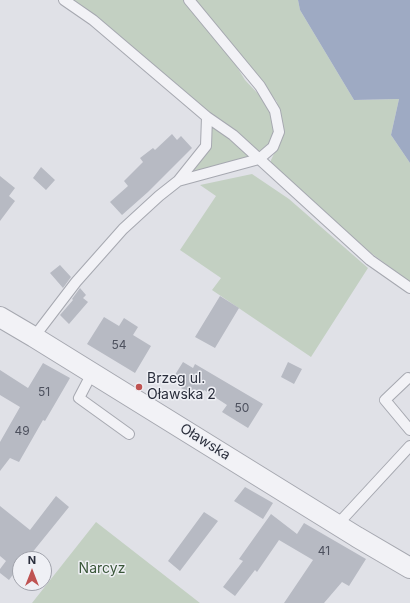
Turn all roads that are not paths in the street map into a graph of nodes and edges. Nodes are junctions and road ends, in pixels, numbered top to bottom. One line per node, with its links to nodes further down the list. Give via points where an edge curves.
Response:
1 (64, 0): 3 (lane, via 93,20)
2 (188, 0): 4 (lane, via 260,86 275,111 279,132 273,147)
3 (207, 117): 4 (lane, via 233,135); 5 (lane, via 206,146)
4 (258, 159): 5 (lane); 6 (lane, via 370,260)
5 (178, 180): 8 (lane, via 123,229 76,282)
6 (410, 288)
7 (0, 317): 8 (street, Oławska)
8 (34, 336): 9 (street, Oławska)
9 (92, 372): 12 (lane, via 79,398); 14 (street, Oławska)
10 (408, 378): 11 (lane, via 386,400)
11 (410, 430)
12 (129, 434)
13 (410, 446): 14 (lane)
14 (337, 525): 15 (street, Oławska)
15 (410, 568)

